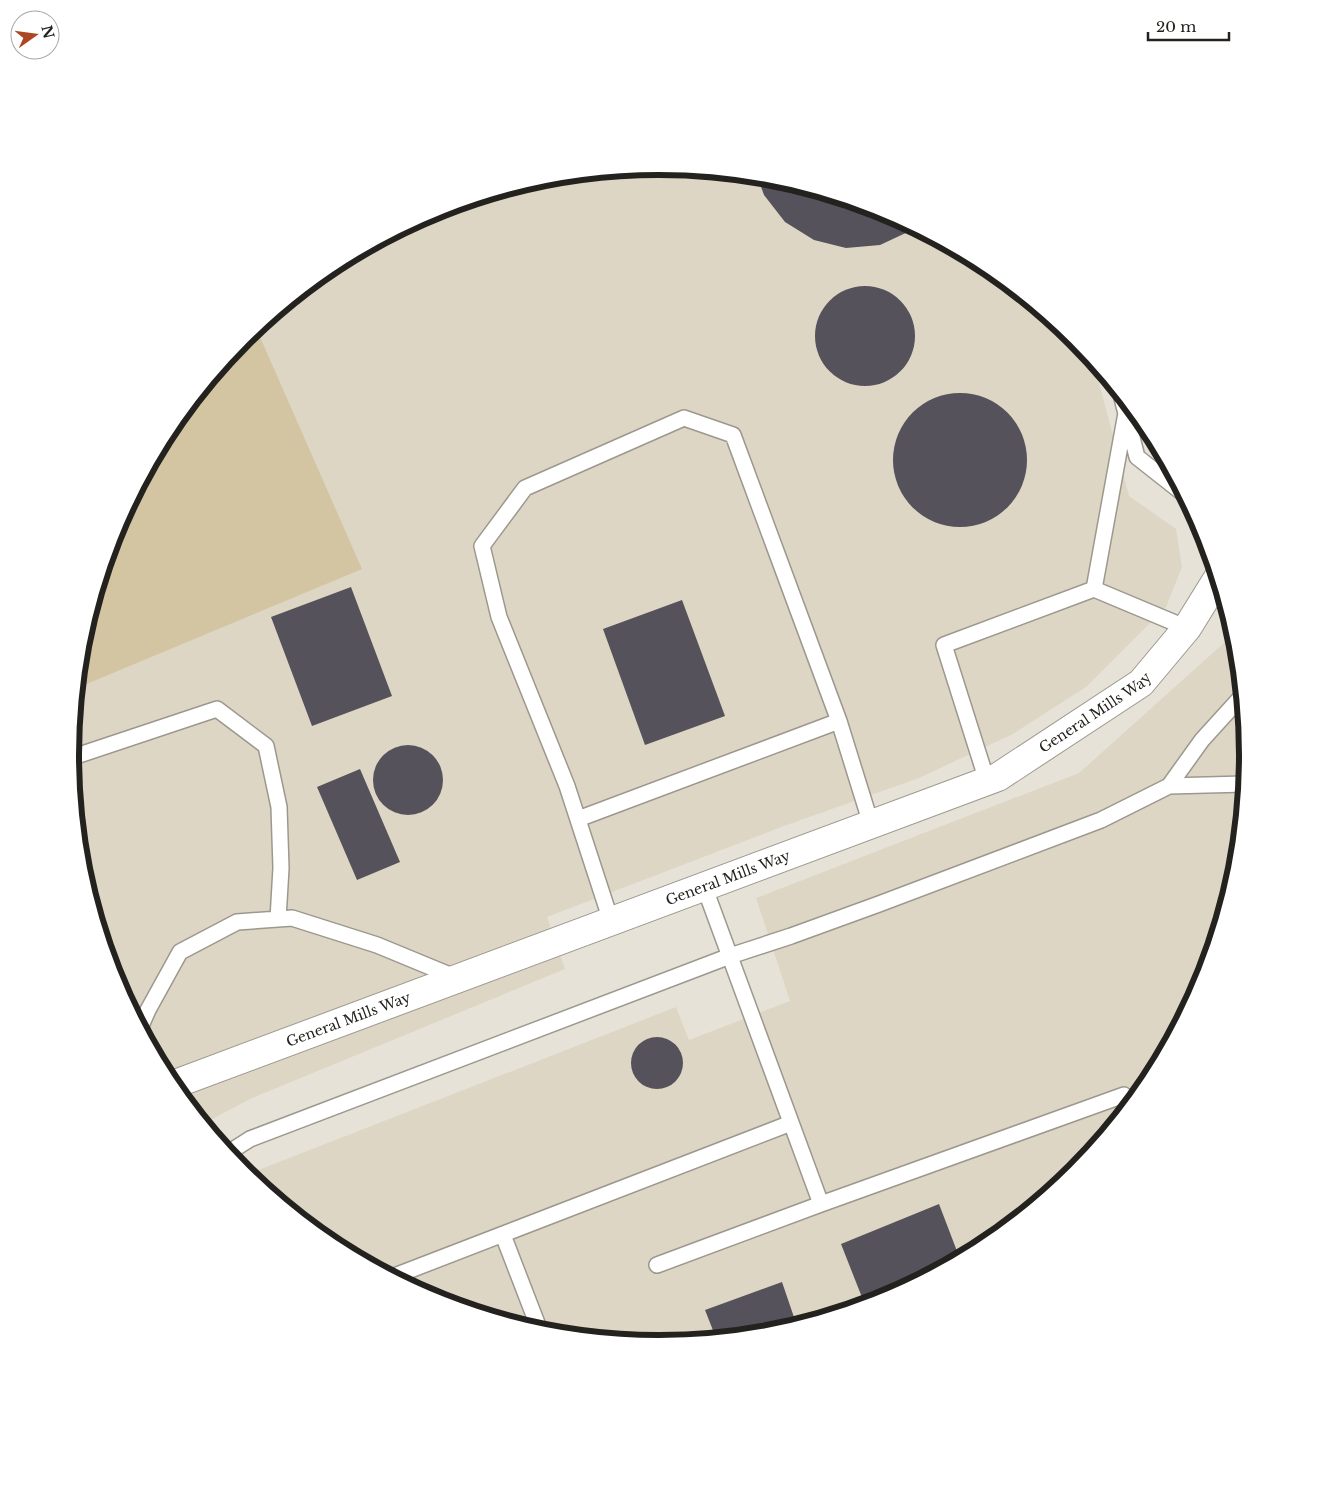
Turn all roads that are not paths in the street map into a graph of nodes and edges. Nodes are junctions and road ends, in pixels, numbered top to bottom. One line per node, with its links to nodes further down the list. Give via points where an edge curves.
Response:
1 (1126, 413): 2 (lane, via 1138,457); 4 (lane)
2 (1172, 484)
3 (1213, 586): 5 (street, General Mills Way)
4 (1094, 589): 5 (lane); 9 (lane, via 944,645)
5 (1187, 628): 9 (street, General Mills Way, via 1141,683 998,777)
6 (1236, 702): 11 (lane, via 1202,740)
7 (838, 721): 12 (lane); 12 (lane, via 733,435 684,418 525,488 482,546 499,617); 13 (lane)
8 (79, 755): 15 (lane, via 217,709 266,746 279,807 281,868)
9 (987, 781): 13 (street, General Mills Way)
10 (1238, 784): 11 (lane)
11 (1168, 786): 17 (lane, via 1101,820)
12 (578, 819): 16 (lane)
13 (871, 824): 14 (street, General Mills Way)
14 (704, 886): 16 (street, General Mills Way); 17 (lane)
15 (278, 919): 18 (lane, via 292,918 377,945); 19 (lane, via 237,922 180,952)
16 (611, 921): 18 (street, General Mills Way)
17 (730, 956): 22 (lane); 23 (lane, via 250,1140)
18 (458, 978): 20 (street, General Mills Way)
19 (143, 1020)
20 (180, 1081)
21 (1126, 1097): 24 (lane, via 1124,1095)
22 (792, 1123): 24 (lane); 25 (lane)
23 (234, 1149)
24 (821, 1204): 26 (lane)
25 (503, 1235): 27 (lane); 28 (lane)
26 (657, 1266)
27 (400, 1274)
28 (536, 1322)

